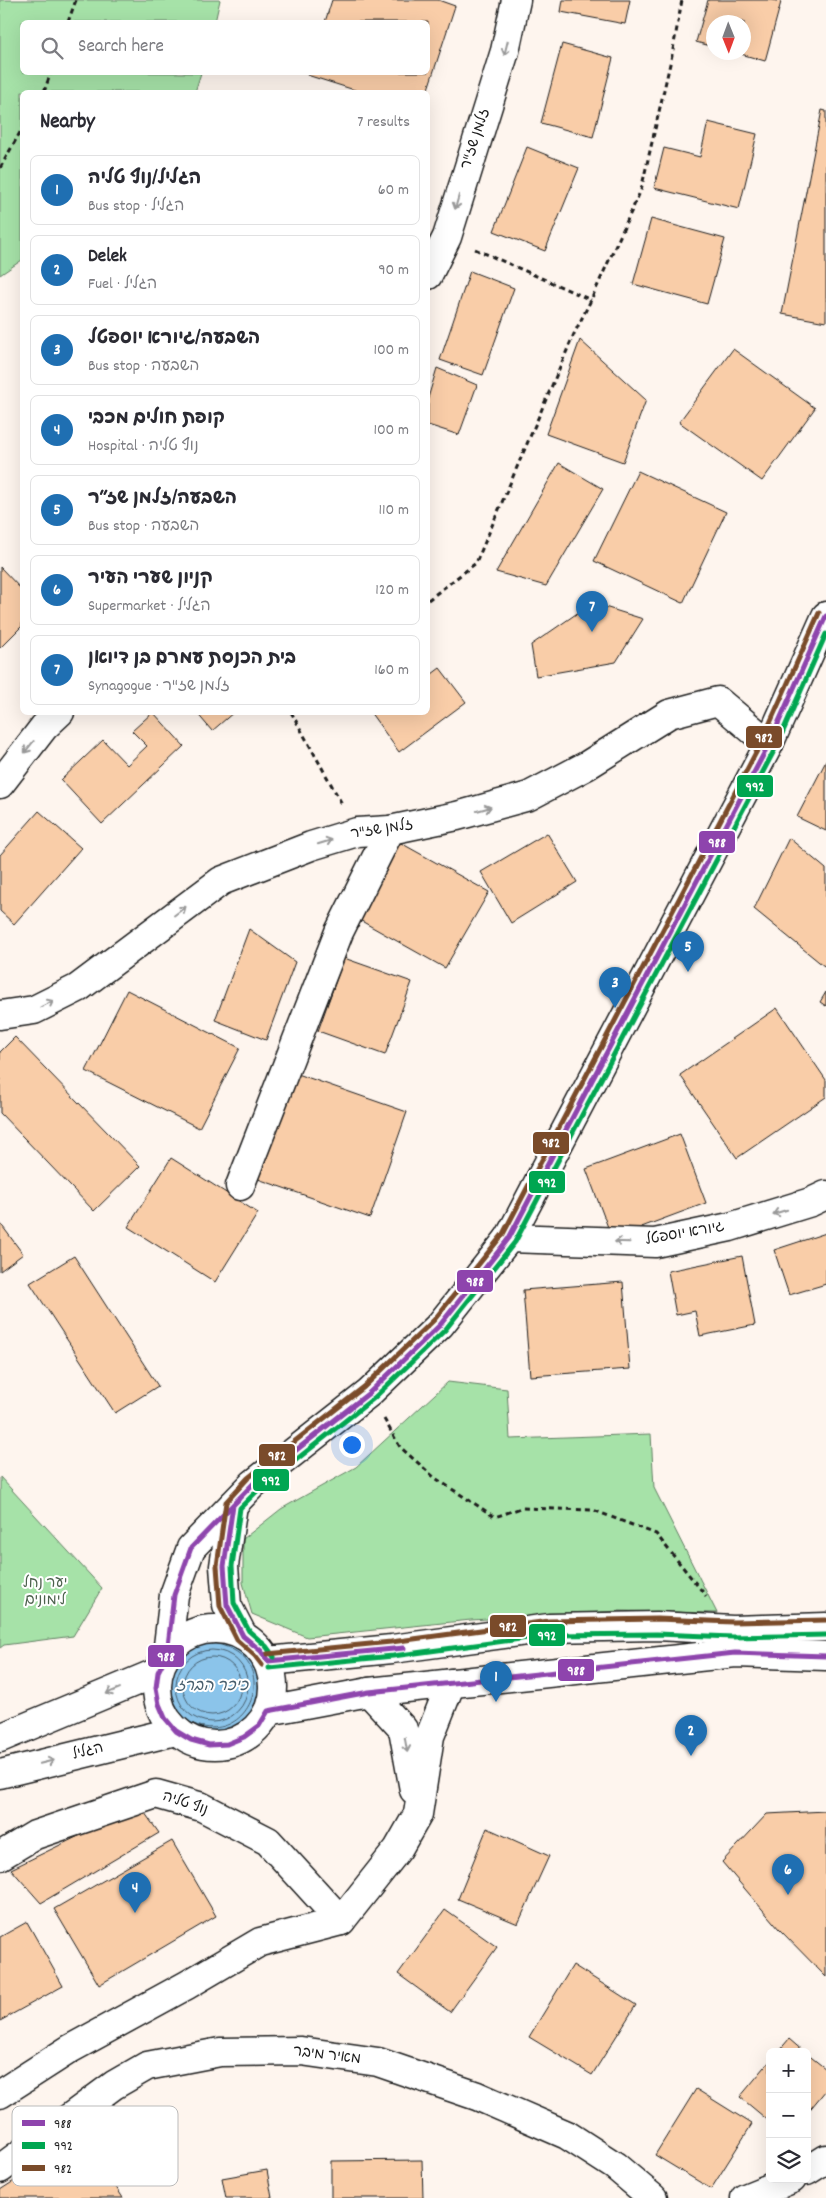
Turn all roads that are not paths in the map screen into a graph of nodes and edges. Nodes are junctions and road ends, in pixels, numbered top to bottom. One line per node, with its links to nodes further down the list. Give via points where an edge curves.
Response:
1 (516, 0): 2 (street, זלמן שז"ר, one-way to 2, via 506,51 447,237)
2 (430, 271)
3 (826, 616): 5 (street)
4 (57, 715): 6 (street, one-way to 6)
5 (769, 744): 7 (street, זלמן שז"ר, one-way to 5, via 529,796 586,766 669,714 718,701); 11 (street)
6 (0, 784)
7 (390, 830): 8 (street, זלמן שז"ר, one-way to 7, via 34,1010 78,988 221,881 311,846 358,832); 9 (street, via 339,932)
8 (0, 1015)
9 (240, 1186)
10 (826, 1195): 11 (street, גיורא יוספטל, one-way to 11, via 730,1227 655,1242)
11 (509, 1238): 12 (street, via 440,1325 369,1393 253,1484)
12 (233, 1505): 14 (street, via 224,1566 227,1605); 17 (street, via 191,1548 174,1595)
13 (826, 1627): 16 (street, via 732,1630 657,1626 548,1628 392,1649)
14 (243, 1636): 16 (street); 17 (street, via 227,1630 193,1633 178,1641)
15 (826, 1656): 18 (street, via 726,1654)
16 (268, 1661): 20 (street, via 273,1677 273,1694)
17 (162, 1663): 21 (street, via 156,1688 159,1704); 22 (street, one-way to 22)
18 (452, 1683): 19 (street); 24 (street, via 430,1736)
19 (369, 1692): 20 (street); 24 (street, one-way to 24, via 403,1729)
20 (268, 1711): 21 (street, via 244,1738 227,1744 209,1745)
21 (176, 1731): 23 (street, הגליל, one-way to 21)
22 (0, 1738)
23 (0, 1774)
24 (418, 1814): 26 (street, via 398,1849)
25 (0, 1856): 26 (street, נוף טליה, via 35,1835 156,1794 202,1807 268,1841)
26 (341, 1921): 27 (street, via 260,1942 70,2049)
27 (0, 2094)
28 (86, 2106): 34 (street, מאיר מיבר, via 147,2066 220,2052 301,2051 378,2062 477,2096 567,2136 615,2166)
29 (826, 2159): 31 (street)
30 (12, 2160): 32 (street, מאיר מיבר)
31 (811, 2168)
32 (0, 2169)
33 (782, 2183): 35 (street)
34 (652, 2198)
35 (745, 2198)

